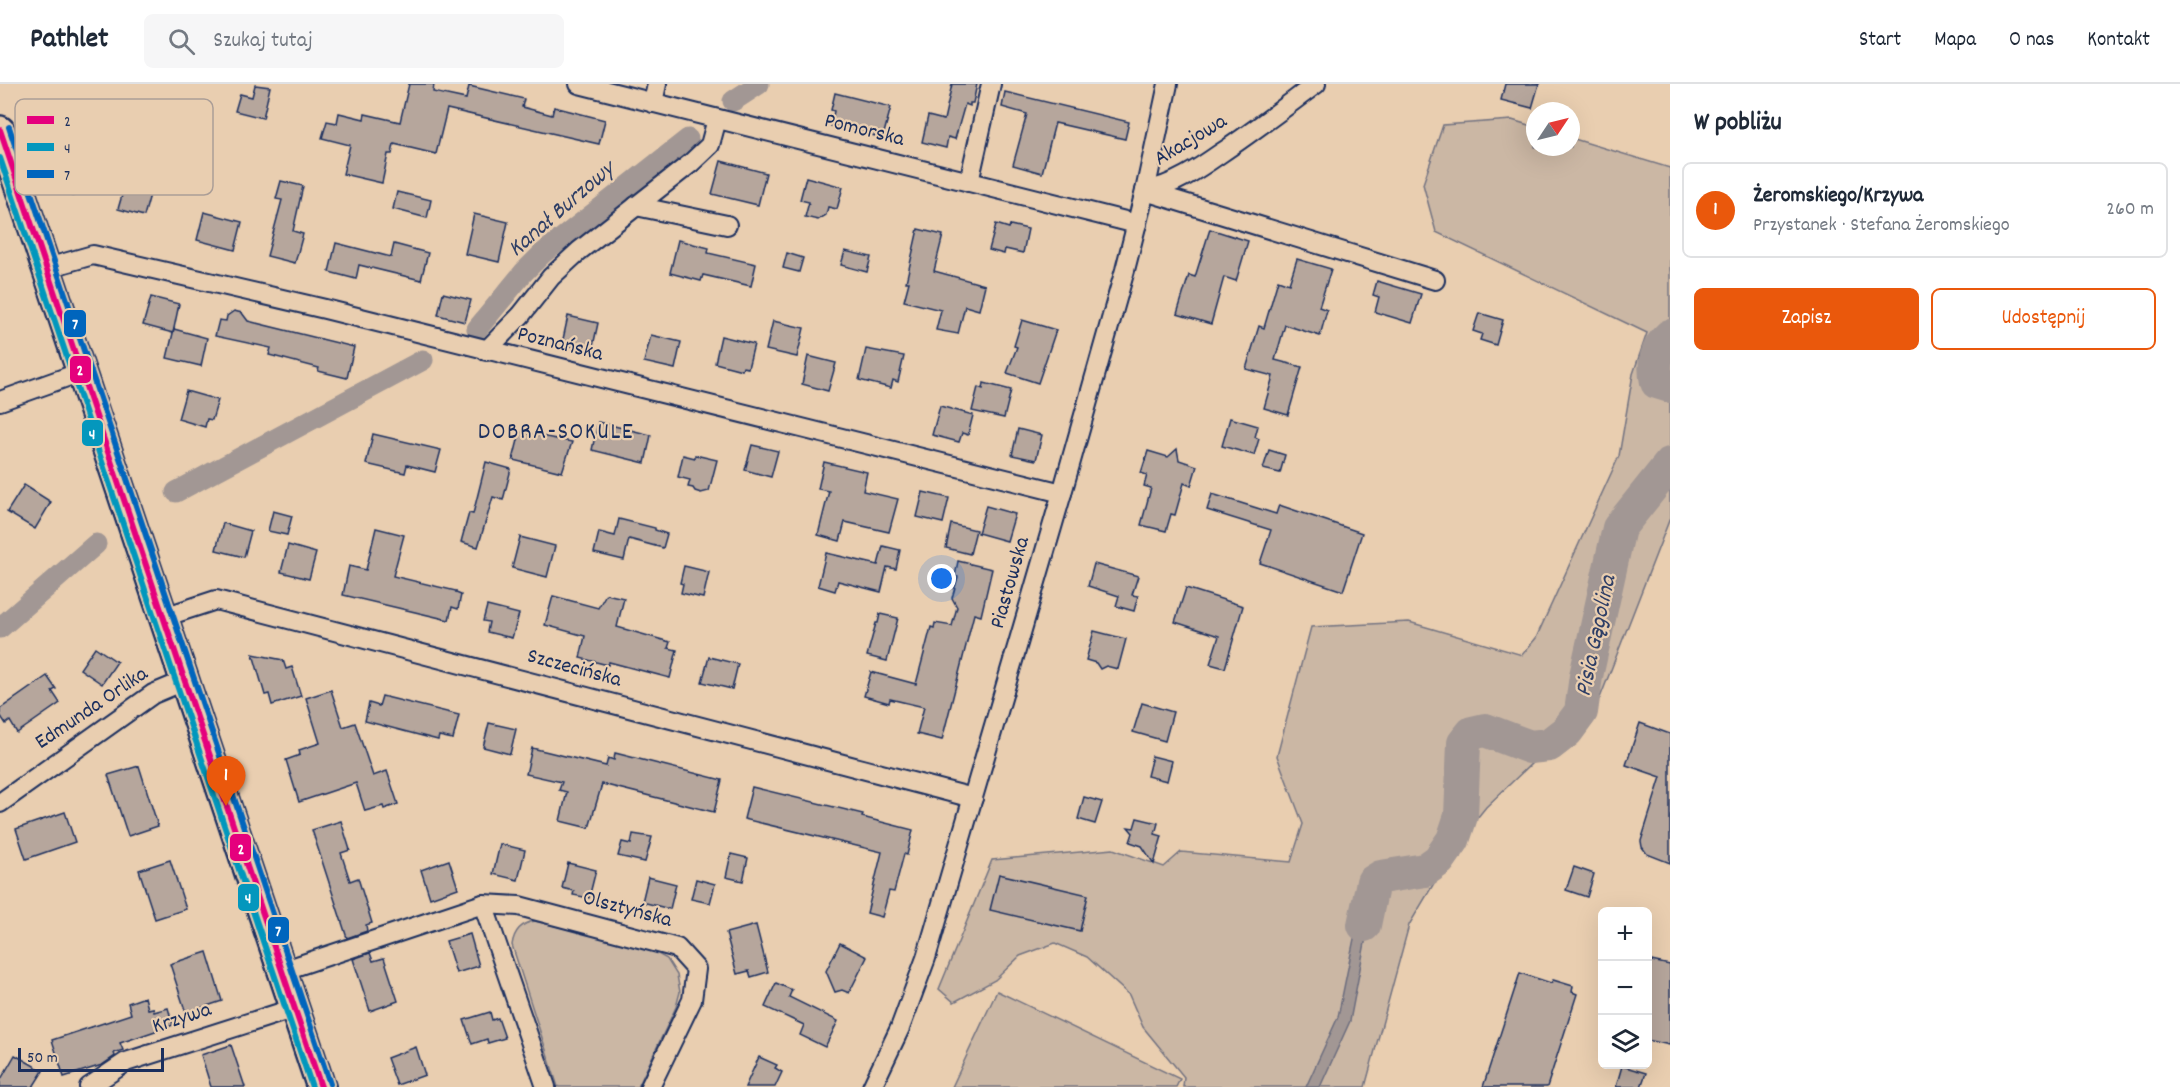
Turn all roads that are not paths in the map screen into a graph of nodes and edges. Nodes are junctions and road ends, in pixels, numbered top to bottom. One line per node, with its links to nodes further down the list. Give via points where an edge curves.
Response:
1 (579, 84): 6 (street, Pomorska)
2 (657, 84): 6 (street)
3 (991, 84): 10 (street)
4 (1168, 84): 11 (street, Piastowska)
5 (1316, 84): 11 (street, Akacjowa, via 1194,171 1164,187)
6 (653, 103): 7 (street, Pomorska)
7 (717, 119): 10 (street, Pomorska); 13 (street, via 710,145)
8 (0, 130): 9 (street)
9 (15, 175)
10 (969, 182): 14 (street, Pomorska)
11 (1145, 191): 14 (street, Piastowska); 17 (street)
12 (22, 195): 16 (street)
13 (636, 206): 15 (street); 18 (street, via 551,277)
14 (1137, 224): 21 (street, Piastowska)
15 (728, 225)
16 (46, 268): 18 (street, Poznańska, via 93,255); 19 (street)
17 (1435, 280)
18 (486, 351): 21 (street, Poznańska)
19 (81, 372): 20 (street); 22 (street)
20 (0, 401)
21 (1062, 493): 24 (street, Piastowska)
22 (164, 617): 23 (street); 24 (street, Szczecińska, via 216,600)
23 (184, 681): 25 (street, Edmunda Orlika, via 144,699); 27 (street)
24 (973, 798): 33 (street, Piastowska, via 926,958 900,1028)
25 (0, 803)
26 (483, 904): 27 (street, Olsztyńska); 31 (street); 32 (street, Olsztyńska, via 519,906 677,948 696,969 692,1000)
27 (282, 971): 28 (street)
28 (295, 1008): 29 (street, Krzywa, via 126,1062); 30 (street)
29 (89, 1087)
30 (321, 1087)
31 (546, 1087)
32 (650, 1087)
33 (872, 1087)

